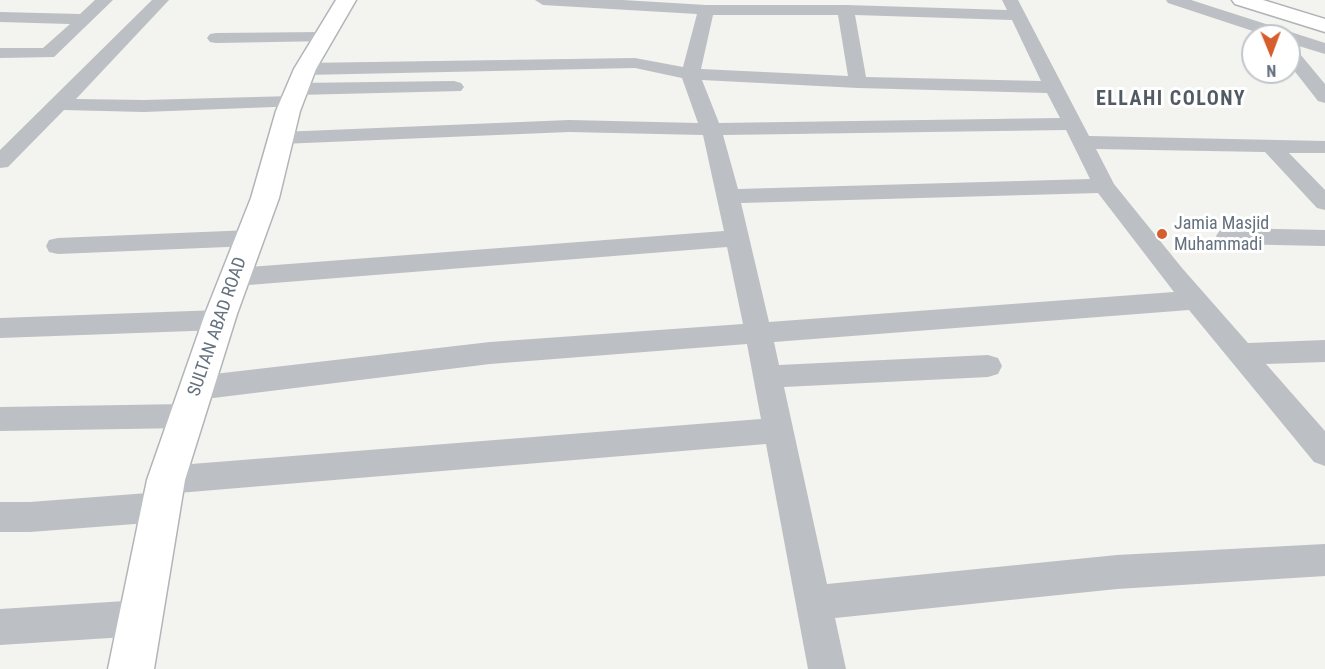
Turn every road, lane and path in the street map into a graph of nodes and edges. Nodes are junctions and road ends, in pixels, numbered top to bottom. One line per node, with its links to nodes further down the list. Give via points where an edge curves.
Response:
1 (105, 0): 15 (street)
2 (161, 0): 30 (street)
3 (346, 0): 18 (street, SULTAN ABAD ROAD)
4 (543, 0): 5 (street)
5 (562, 0): 11 (street)
6 (1174, 0): 9 (street)
7 (1242, 0): 17 (street)
8 (1286, 0): 13 (street)
9 (1214, 5): 16 (street)
10 (1014, 8): 12 (street); 28 (street)
11 (706, 10): 12 (street); 24 (street)
12 (846, 10): 25 (street)
13 (1325, 12)
14 (0, 17): 15 (street)
15 (84, 19): 22 (street, via 48,53)
16 (1256, 24)
17 (1325, 26)
18 (322, 37): 19 (street); 26 (street, SULTAN ABAD ROAD)
19 (216, 38)
20 (1301, 41): 21 (street)
21 (1325, 49)
22 (0, 53)
23 (1301, 67): 29 (street)
24 (690, 74): 25 (street); 26 (street, via 635,63); 31 (street)
25 (858, 82): 28 (street)
26 (298, 86): 27 (street); 30 (street, via 144,106); 33 (street, SULTAN ABAD ROAD)
27 (454, 87)
28 (1054, 87): 32 (street)
29 (1325, 97)
30 (59, 104): 36 (street)
31 (711, 129): 32 (street); 33 (street, via 569,126); 38 (street)
32 (1077, 133): 34 (street); 37 (street)
33 (281, 138): 41 (street, SULTAN ABAD ROAD)
34 (1271, 146): 35 (street); 39 (street)
35 (1325, 147)
36 (0, 162)
37 (1104, 186): 38 (street); 46 (street)
38 (727, 196): 42 (street)
39 (1325, 203)
40 (1228, 236): 43 (street)
41 (250, 238): 44 (street); 45 (street, SULTAN ABAD ROAD)
42 (737, 238): 45 (street); 49 (street)
43 (1325, 238)
44 (58, 246)
45 (236, 277): 47 (street, SULTAN ABAD ROAD)
46 (1195, 300): 49 (street); 51 (street)
47 (219, 320): 48 (street); 54 (street, SULTAN ABAD ROAD)
48 (0, 327)
49 (758, 332): 53 (street); 54 (street, via 490,353)
50 (1325, 351): 51 (street)
51 (1240, 354): 57 (street)
52 (988, 366): 53 (street)
53 (767, 377): 56 (street)
54 (192, 402): 55 (street); 58 (street, SULTAN ABAD ROAD)
55 (0, 420)
56 (778, 430): 58 (street); 61 (street)
57 (1325, 453)
58 (163, 494): 59 (street, via 30,517); 62 (street, SULTAN ABAD ROAD)
59 (0, 517)
60 (1325, 560): 61 (street, via 1117,572)
61 (813, 603): 65 (street)
62 (141, 618): 63 (street); 64 (street, SULTAN ABAD ROAD)
63 (0, 627)
64 (131, 669)
65 (827, 669)

